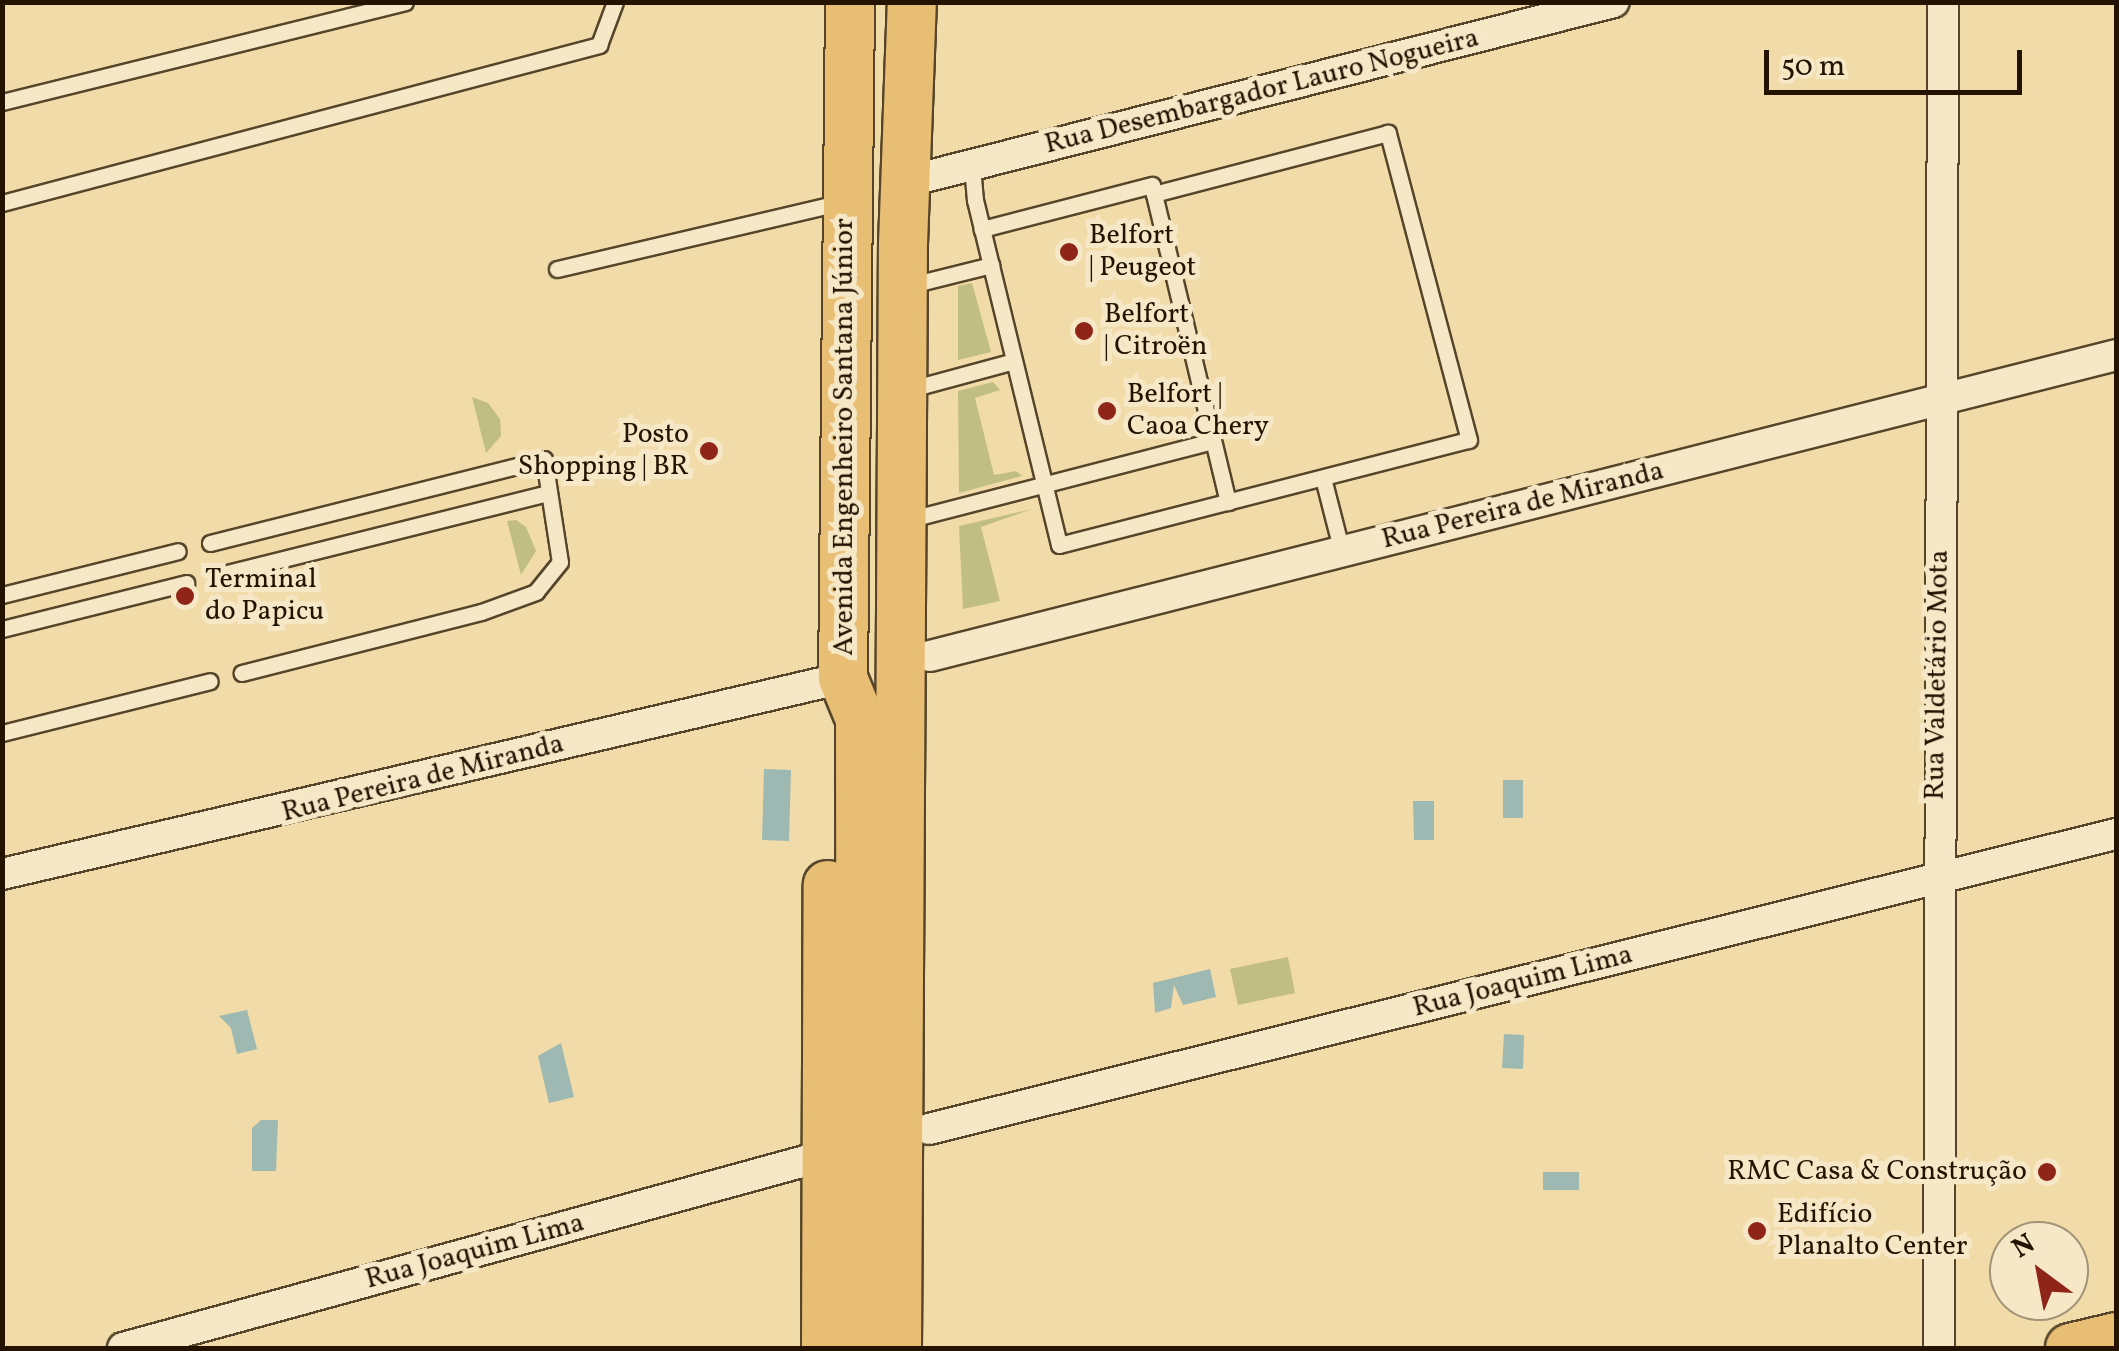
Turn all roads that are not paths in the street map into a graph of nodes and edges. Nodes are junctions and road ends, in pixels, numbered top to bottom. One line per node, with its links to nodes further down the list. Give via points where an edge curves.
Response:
1 (405, 2): 7 (lane)
2 (615, 2): 12 (lane, via 617,12 599,46)
3 (850, 2): 11 (main road, Avenida Engenheiro Santana Júnior)
4 (912, 2): 9 (main road, Avenida Engenheiro Santana Júnior)
5 (1614, 2): 8 (street, Rua Desembargador Lauro Nogueira)
6 (1943, 2): 20 (street, Rua Valdetário Mota)
7 (2, 102)
8 (972, 166): 9 (street, Rua Desembargador Lauro Nogueira); 13 (lane)
9 (909, 181): 15 (main road, Avenida Engenheiro Santana Júnior)
10 (1154, 194): 13 (lane, via 1152,186); 21 (lane); 22 (lane, via 1388,133 1469,440)
11 (847, 201): 15 (main road, via 875,208); 16 (lane); 37 (main road, Avenida Engenheiro Santana Júnior)
12 (2, 202)
13 (982, 228): 14 (lane)
14 (991, 265): 15 (lane); 18 (lane)
15 (903, 266): 19 (main road, Avenida Engenheiro Santana Júnior)
16 (557, 269)
17 (2116, 356): 20 (street, Rua Pereira de Miranda)
18 (1014, 361): 19 (lane); 23 (lane)
19 (903, 391): 26 (main road, Avenida Engenheiro Santana Júnior)
20 (1941, 402): 29 (street, Rua Pereira de Miranda); 42 (street, Rua Valdetário Mota)
21 (1213, 440): 23 (lane); 25 (lane)
22 (1323, 478): 25 (lane); 29 (lane)
23 (1044, 486): 25 (lane, via 1059,546); 26 (lane)
24 (549, 493): 27 (lane, via 544,459); 31 (lane); 36 (lane, via 560,562 536,592)
25 (1228, 502)
26 (902, 521): 30 (main road, Avenida Engenheiro Santana Júnior)
27 (210, 543)
28 (178, 550): 33 (lane)
29 (1342, 552): 35 (street, Rua Pereira de Miranda)
30 (902, 574): 35 (main road); 49 (main road, Avenida Engenheiro Santana Júnior)
31 (219, 575)
32 (186, 584): 34 (lane)
33 (2, 595)
34 (2, 628)
35 (930, 656): 43 (main road)
36 (242, 673)
37 (843, 678): 41 (street, Rua Pereira de Miranda); 44 (main road, via 829,721); 48 (main road, Avenida Engenheiro Santana Júnior, via 860,718)
38 (210, 680): 39 (lane)
39 (2, 734)
40 (2116, 834): 42 (street, Rua Joaquim Lima)
41 (2, 874)
42 (1936, 880): 43 (street, Rua Joaquim Lima); 51 (street, Rua Valdetário Mota)
43 (929, 1129): 50 (main road)
44 (826, 1155): 46 (street, Rua Joaquim Lima); 47 (main road)
45 (2116, 1337): 52 (main road)
46 (124, 1348)
47 (826, 1348)
48 (860, 1348)
49 (897, 1348)
50 (927, 1348)
51 (1938, 1348)
52 (2070, 1348)

